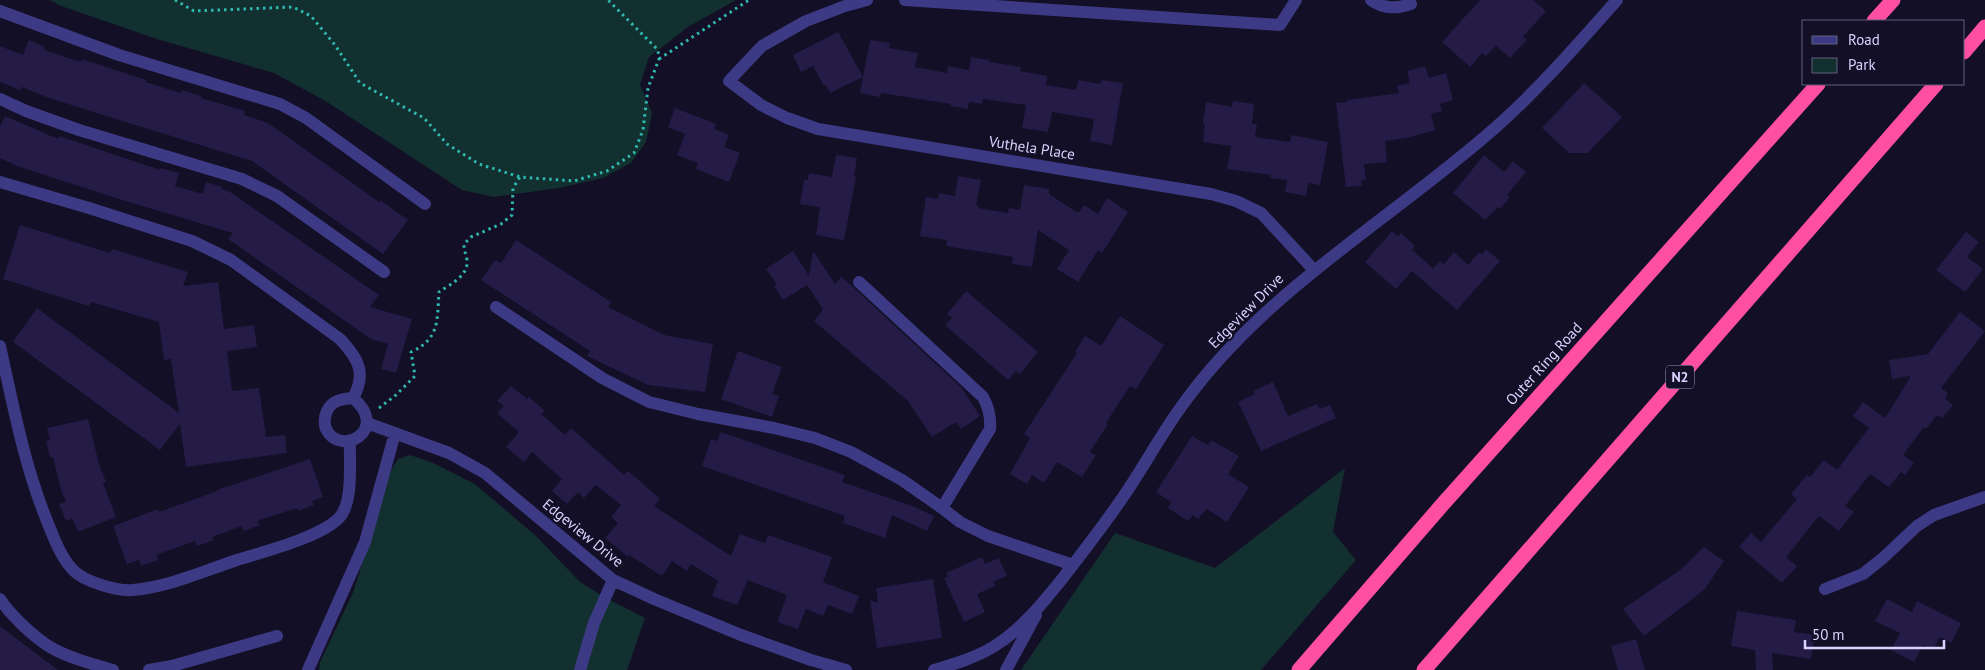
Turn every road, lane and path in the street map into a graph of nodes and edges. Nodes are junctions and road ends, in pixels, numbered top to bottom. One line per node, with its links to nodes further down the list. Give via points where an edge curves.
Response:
1 (175, 0): 19 (path, via 194,10 293,7 311,16 335,44 360,83 424,118 447,144 480,164)
2 (608, 0): 15 (path, via 658,50)
3 (749, 0): 15 (path)
4 (867, 0): 22 (street, Vuthela Place, via 806,21 762,46 729,81 761,105 818,128 1211,194 1236,201 1261,213)
5 (905, 0): 6 (street, via 1280,25)
6 (1296, 0)
7 (1371, 0): 10 (street, via 1380,6 1398,8)
8 (1617, 0): 22 (street, Edgeview Drive, via 1558,67 1496,127)
9 (1893, 0): 12 (highway)
10 (1411, 4)
11 (0, 11): 21 (street, via 119,55 280,104 306,118)
12 (1875, 20)
13 (1985, 27): 14 (highway)
14 (1965, 51)
15 (659, 59): 19 (path, via 648,88 643,130 634,153 607,171 574,181)
16 (1817, 85): 46 (highway, Outer Ring Road)
17 (1935, 85): 47 (highway, N2)
18 (0, 99): 23 (street, via 79,130 242,179 277,196)
19 (520, 177): 28 (path, via 513,188 512,215 464,244 467,268 458,279 438,292 438,314 431,339 411,352 414,376 396,395)
20 (0, 182): 27 (street, via 192,241 231,260 348,348 360,368 358,390)
21 (425, 204)
22 (1314, 270): 33 (street, Edgeview Drive, via 1274,303 1230,348 1181,406 1123,497)
23 (384, 272)
24 (859, 282): 32 (street, via 983,397 988,407 990,429)
25 (496, 307): 32 (street, via 602,378 649,402 815,438 851,452 902,480)
26 (0, 346): 30 (street, via 22,448 58,548 74,572 100,584 131,590 160,585 289,543 324,528 340,517 349,497)
27 (353, 398): 28 (street); 30 (street, via 334,402 324,421 333,438)
28 (366, 417): 29 (street, Edgeview Drive); 30 (street, via 364,432)
29 (395, 433): 34 (street, Edgeview Drive, via 449,453 485,473); 41 (street, via 364,542)
30 (350, 441)
31 (1985, 496): 35 (street, via 1934,515 1863,574)
32 (942, 508): 33 (street, via 960,522 988,536)
33 (1073, 565): 37 (street, Edgeview Drive)
34 (613, 580): 42 (street, via 594,623); 43 (street, Edgeview Drive, via 741,635)
35 (1825, 589)
36 (0, 599): 39 (street, via 25,627 50,647)
37 (1043, 603): 44 (street, Edgeview Drive, via 1014,632 993,647); 45 (street)
38 (277, 636): 40 (street)
39 (113, 670)
40 (149, 670)
41 (308, 670)
42 (580, 670)
43 (846, 670)
44 (934, 670)
45 (1006, 670)
46 (1299, 670)
47 (1424, 670)

